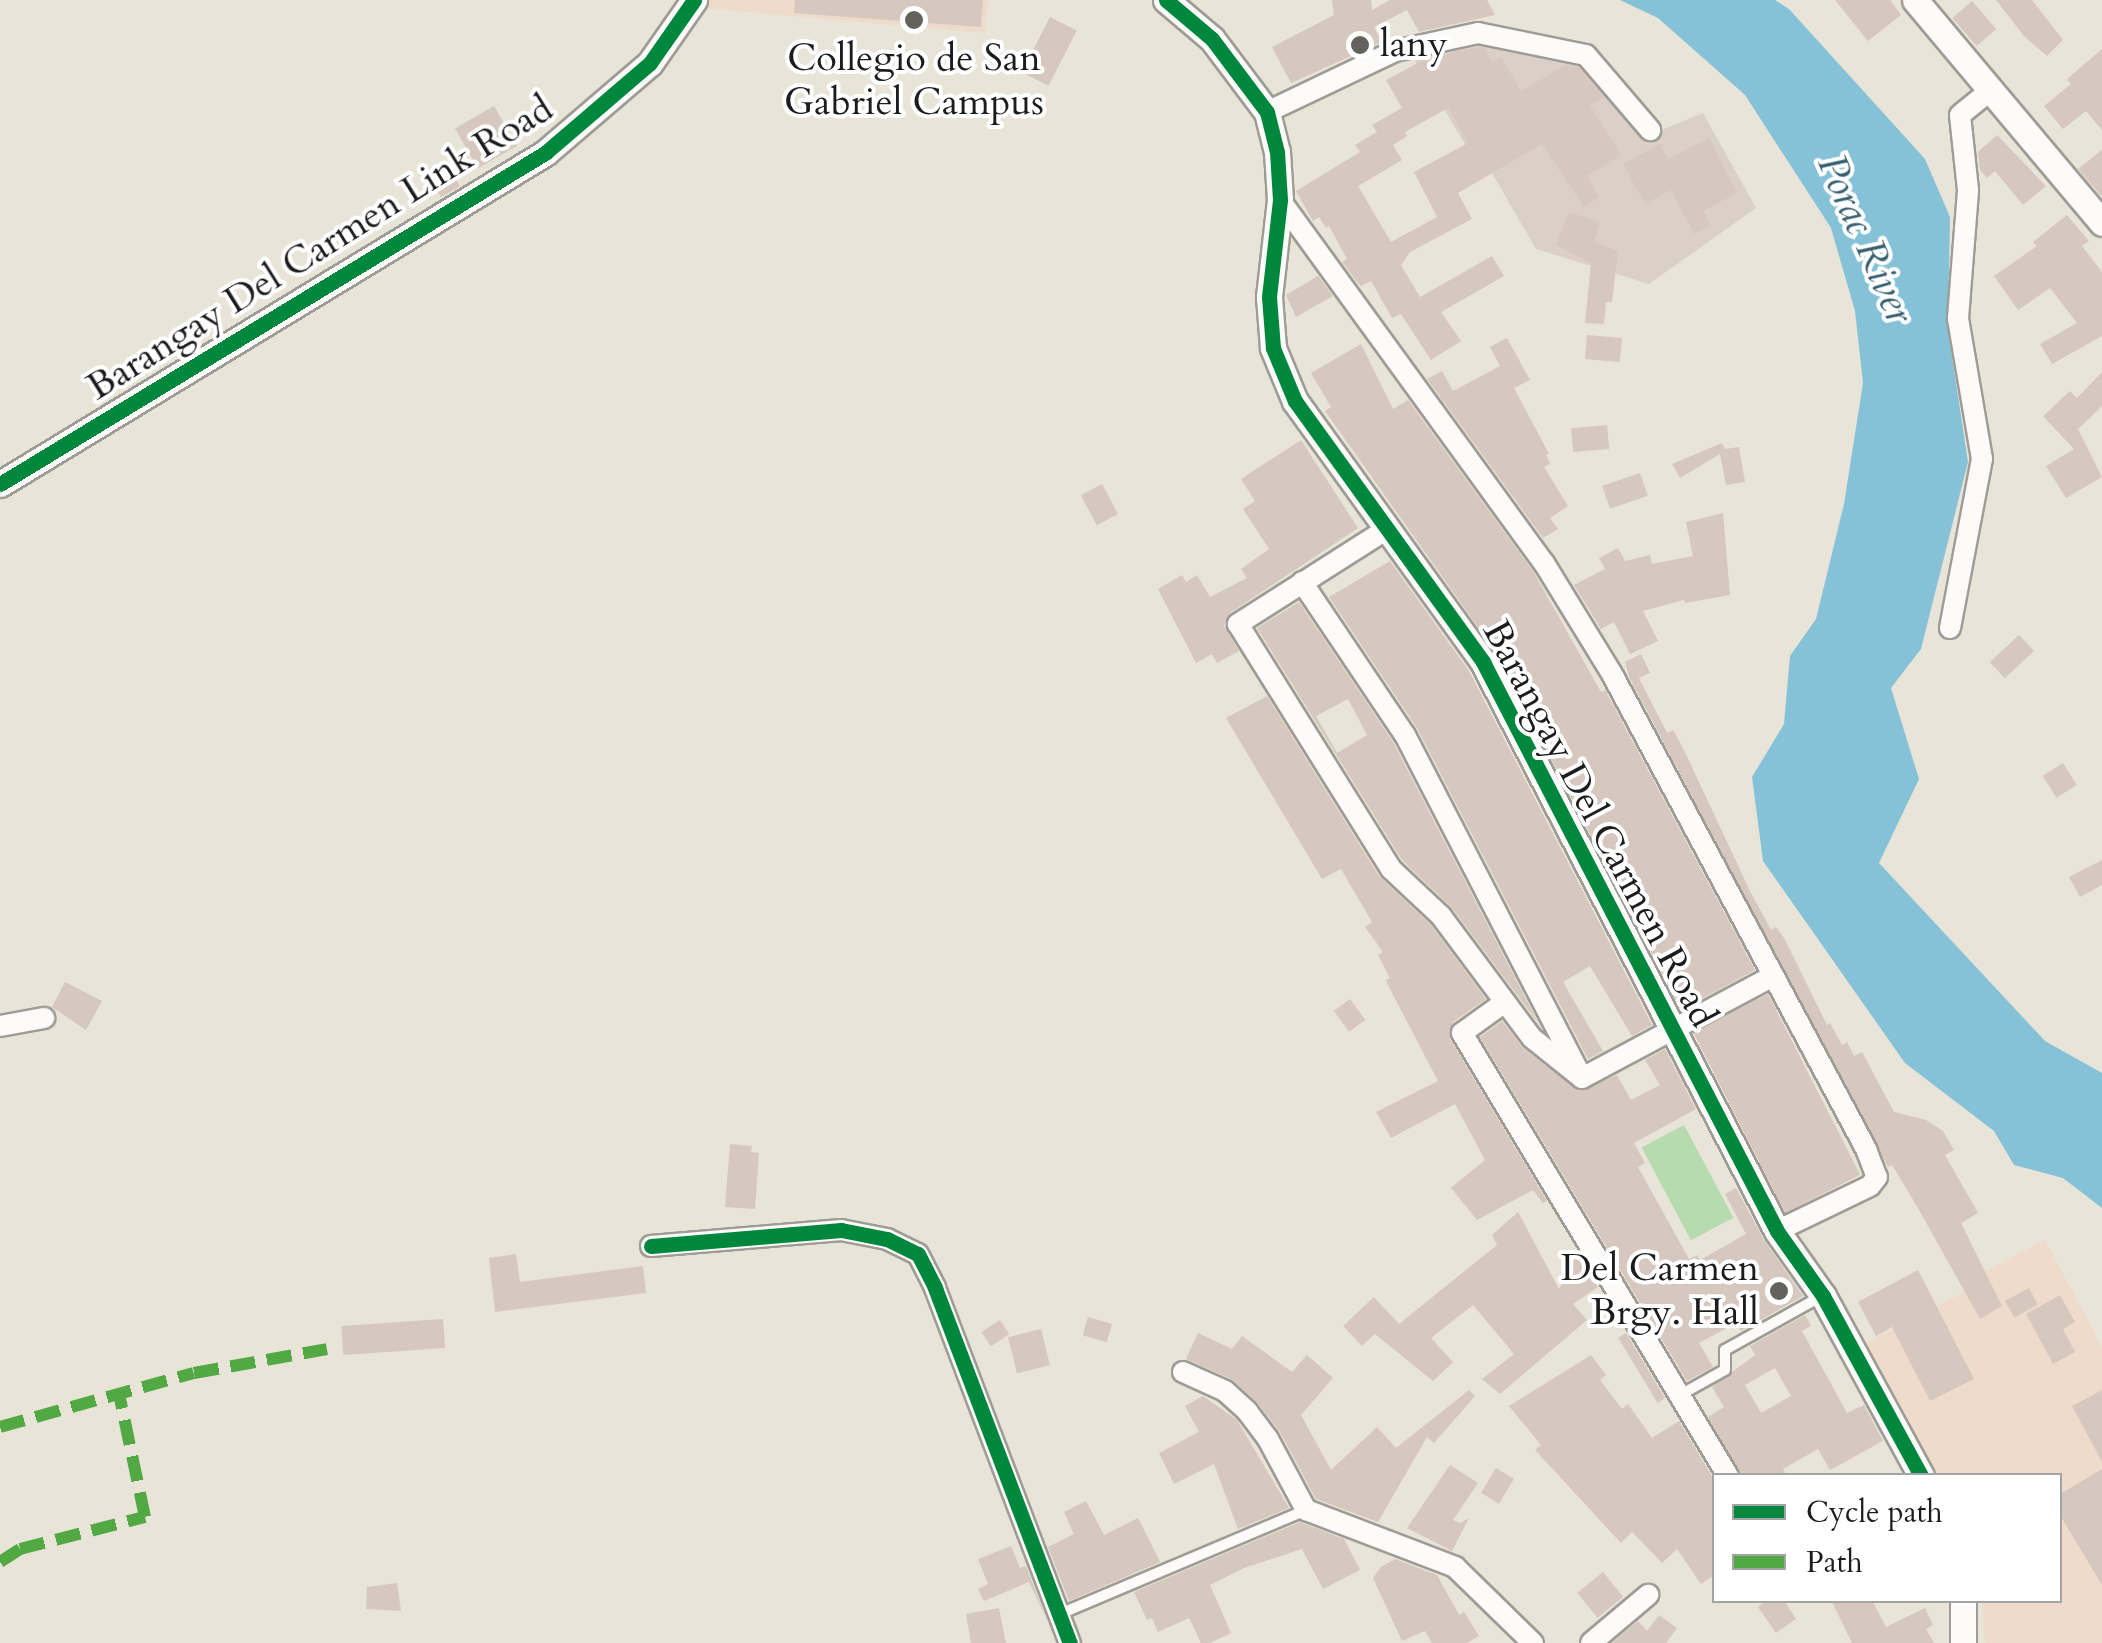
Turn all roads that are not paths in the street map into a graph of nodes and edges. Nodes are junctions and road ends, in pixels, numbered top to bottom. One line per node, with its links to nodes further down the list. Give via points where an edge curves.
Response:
1 (694, 0): 9 (street, Barangay Del Carmen Link Road, via 650,63 545,153)
2 (1166, 0): 5 (street, Barangay Del Carmen Road, via 1212,39)
3 (1916, 0): 4 (street)
4 (1991, 90): 8 (street); 12 (street, via 1960,114 1968,190 1958,318 1982,459)
5 (1268, 112): 6 (street, via 1395,51 1478,33 1586,54); 7 (street, Barangay Del Carmen Road)
6 (1650, 130)
7 (1280, 200): 10 (street, Barangay Del Carmen Road, via 1270,297 1273,348 1295,400); 13 (street, via 1544,563 1612,674)
8 (2102, 223)
9 (0, 484)
10 (1387, 529): 11 (street); 17 (street, Barangay Del Carmen Road, via 1483,662)
11 (1302, 582): 14 (street, via 1238,624 1392,869 1442,916); 18 (street, via 1405,735)
12 (1950, 628)
13 (1773, 976): 17 (street); 19 (street, via 1877,1177)
14 (1506, 1002): 18 (street, via 1532,1038); 23 (street, via 1462,1034)
15 (44, 1018): 16 (street)
16 (0, 1026)
17 (1674, 1031): 18 (street); 19 (street, Barangay Del Carmen Road)
18 (1582, 1078)
19 (1777, 1231): 21 (street, Barangay Del Carmen Road)
20 (650, 1246): 29 (street, via 841,1230 887,1239 918,1254)
21 (1823, 1296): 23 (lane, via 1725,1350 1725,1370); 25 (street, Barangay Del Carmen Road)
22 (1182, 1372): 26 (street, via 1225,1391 1247,1411)
23 (1680, 1395): 24 (street)
24 (1726, 1473)
25 (1919, 1473)
26 (1306, 1510): 29 (lane); 31 (street, via 1455,1567)
27 (1648, 1595): 32 (street)
28 (1964, 1603): 33 (street)
29 (1059, 1614): 30 (street)
30 (1070, 1643)
31 (1532, 1643)
32 (1592, 1643)
33 (1963, 1643)

